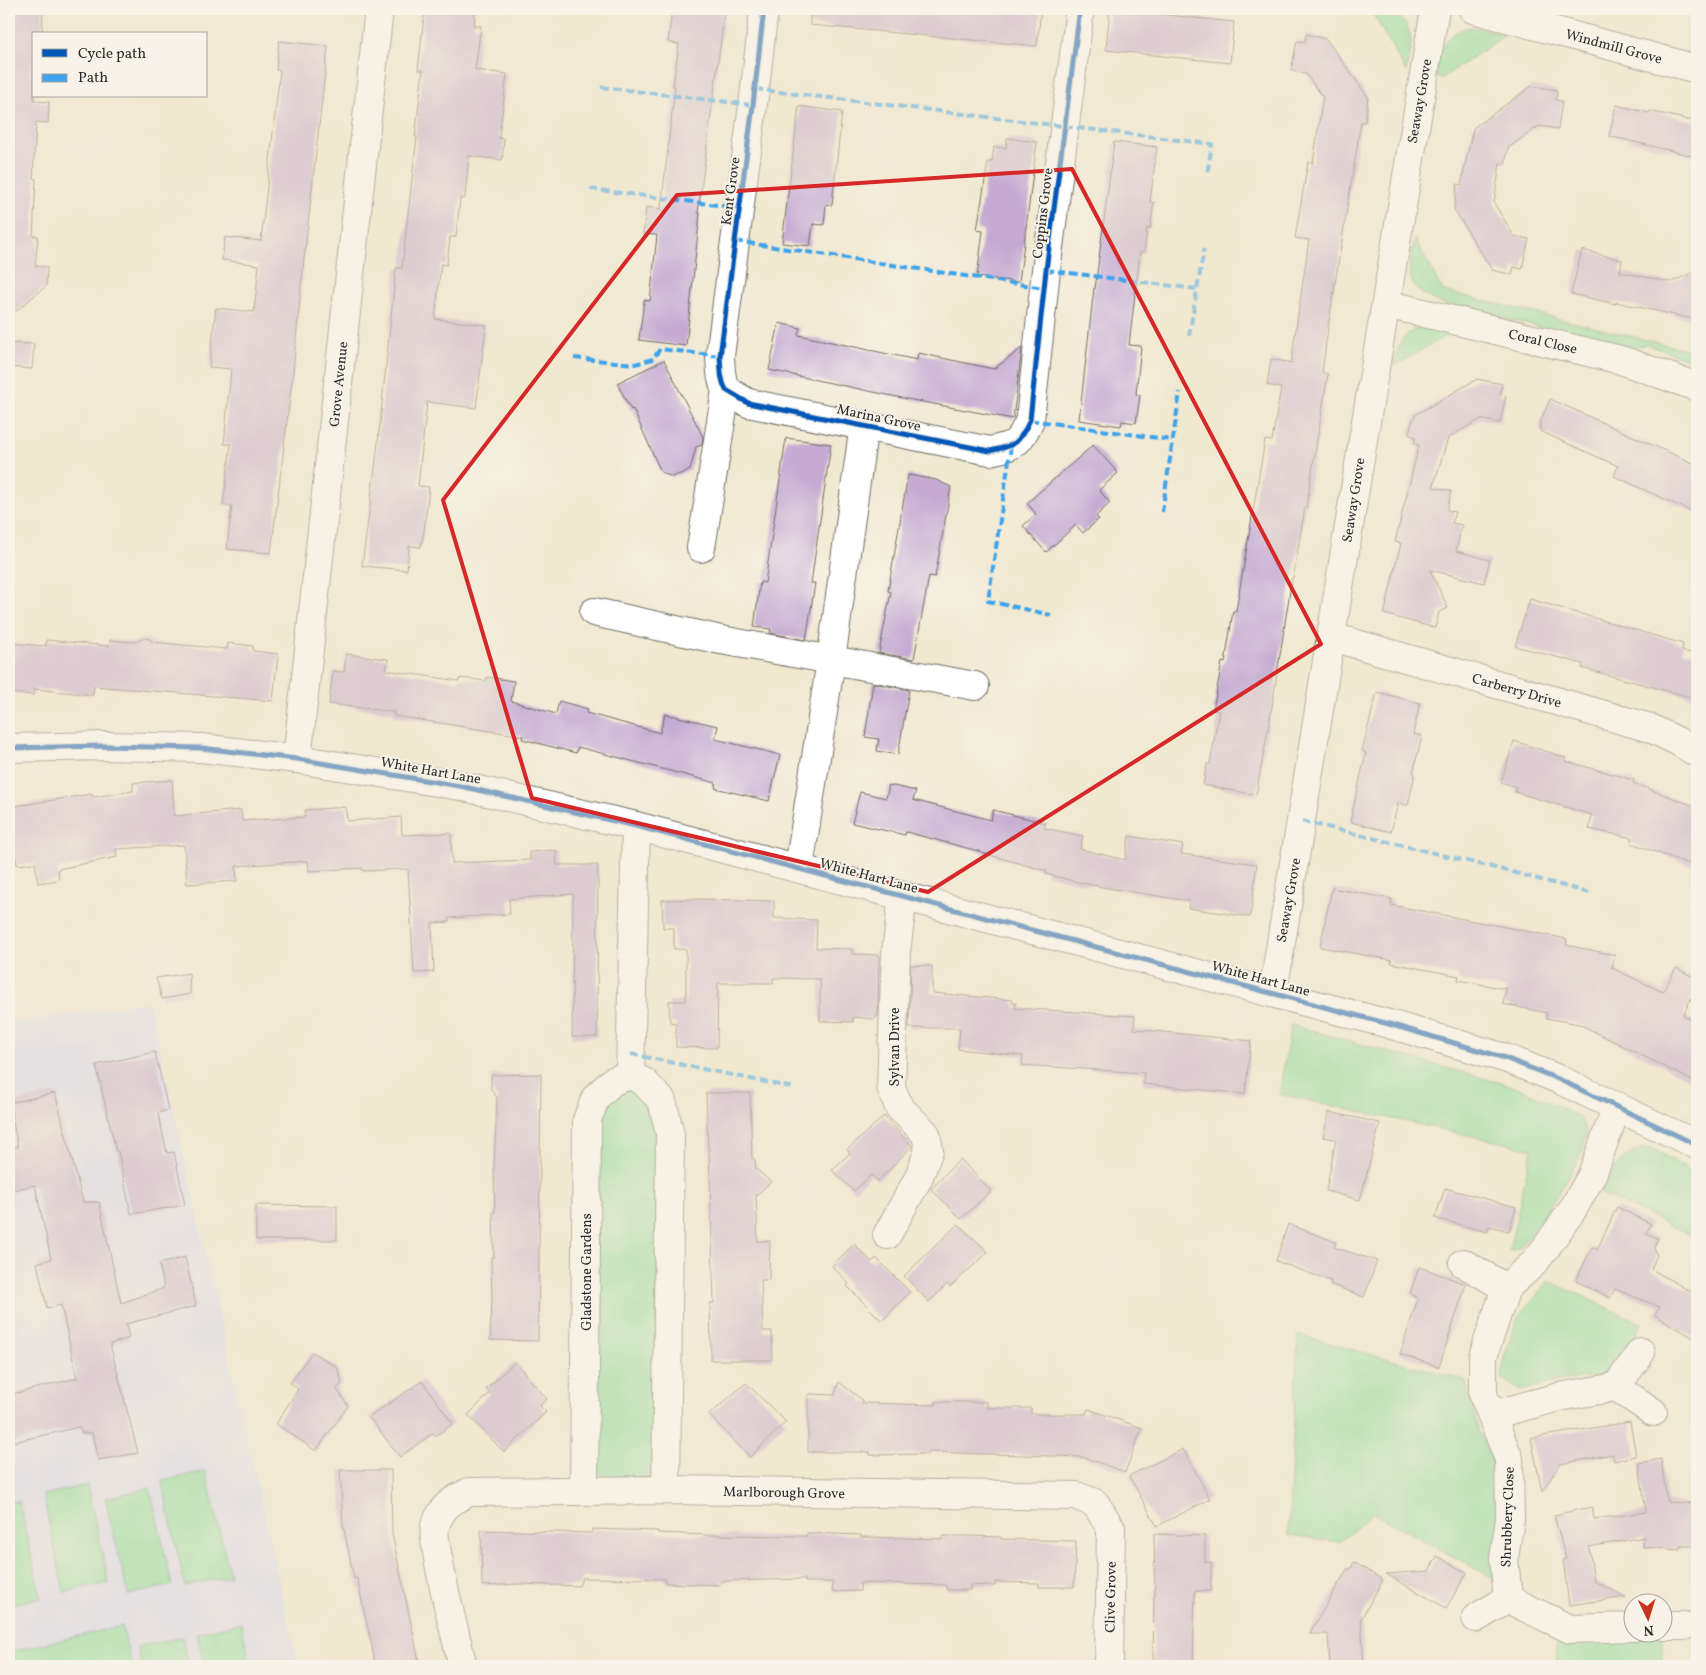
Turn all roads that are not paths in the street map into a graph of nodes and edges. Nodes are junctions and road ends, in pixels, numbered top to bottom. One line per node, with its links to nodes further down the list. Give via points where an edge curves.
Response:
1 (379, 9): 19 (street, Grove Avenue)
2 (764, 9): 8 (street, Kent Grove, via 720,356)
3 (1080, 9): 10 (street, Coppins Grove)
4 (1435, 9): 7 (street, Seaway Grove)
5 (1473, 9): 6 (street, Windmill Grove)
6 (1697, 68)
7 (1386, 304): 9 (street, Coral Close, via 1621,360); 14 (street, Seaway Grove)
8 (724, 383): 11 (street, Marina Grove, via 748,403); 12 (street, Kent Grove)
9 (1697, 387)
10 (1030, 420): 11 (street, Marina Grove, via 1023,435 1011,446 990,451)
11 (864, 425): 15 (street, Marina Grove)
12 (701, 548)
13 (594, 612): 15 (street)
14 (1332, 638): 18 (street, Carberry Drive, via 1650,728); 23 (street, Seaway Grove)
15 (831, 660): 16 (street); 21 (street, Marina Grove)
16 (975, 686)
17 (9, 748): 19 (street, White Hart Lane, via 201,748)
18 (1697, 753)
19 (297, 759): 20 (street, White Hart Lane, via 460,786)
20 (636, 826): 21 (street, White Hart Lane); 24 (street)
21 (799, 868): 22 (street, White Hart Lane)
22 (904, 897): 23 (street, White Hart Lane); 27 (street, Sylvan Drive, via 896,952 891,1087 899,1107 926,1134 929,1150 918,1179)
23 (1272, 992): 25 (street, White Hart Lane, via 1505,1058)
24 (630, 1075): 34 (street, Gladstone Gardens, via 613,1081 596,1097 587,1120); 35 (street, via 644,1082 662,1101 670,1134)
25 (1617, 1106): 26 (street, White Hart Lane); 29 (street, Shrubbery Close, via 1592,1175 1573,1209 1545,1249)
26 (1697, 1144)
27 (888, 1235)
28 (1463, 1263): 29 (street)
29 (1506, 1288): 33 (street, Shrubbery Close, via 1482,1356 1484,1394)
30 (1641, 1352): 31 (street)
31 (1616, 1387): 32 (street); 33 (street)
32 (1653, 1412)
33 (1492, 1414): 37 (street, Shrubbery Close, via 1510,1459 1510,1519 1504,1558)
34 (584, 1490): 35 (street, Marlborough Grove); 40 (street, Marlborough Grove, via 469,1492 446,1505 434,1528)
35 (666, 1490): 36 (street, Marlborough Grove, via 1076,1496 1095,1503)
36 (1111, 1528): 41 (street, Clive Grove)
37 (1508, 1599): 38 (street); 39 (street, via 1570,1629)
38 (1476, 1618)
39 (1624, 1627)
40 (463, 1666)
41 (1109, 1666)

